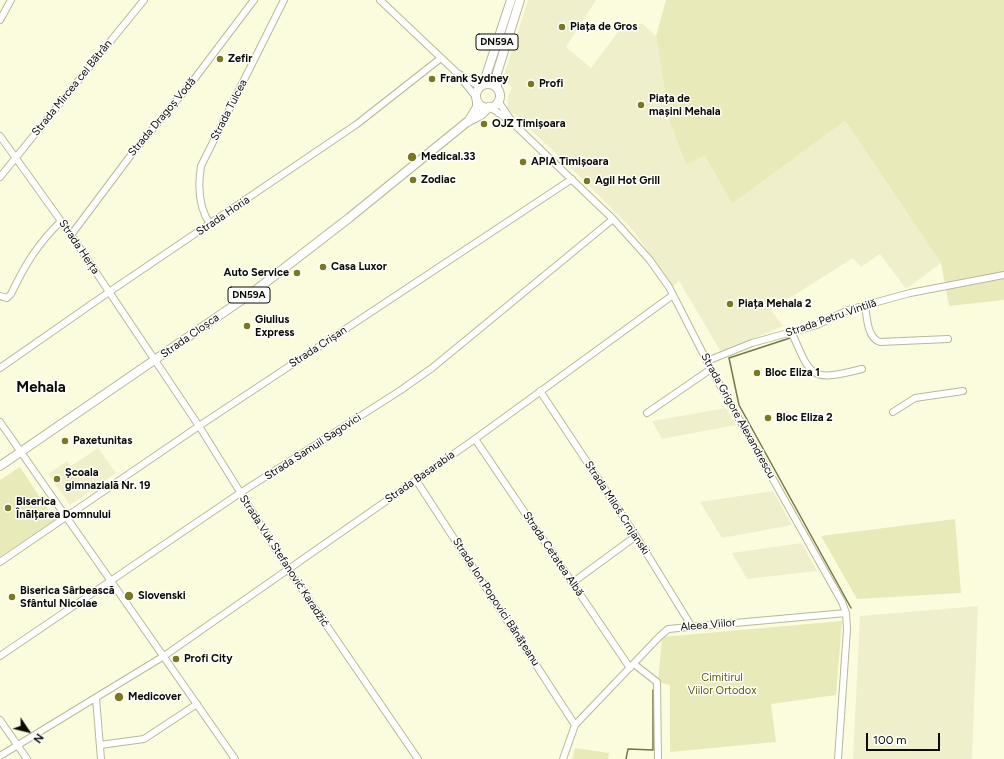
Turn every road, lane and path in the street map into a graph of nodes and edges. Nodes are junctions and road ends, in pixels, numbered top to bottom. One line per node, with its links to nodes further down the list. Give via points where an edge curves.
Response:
1 (11, 0): 8 (street)
2 (144, 0): 19 (street, Strada Mircea cel Bătrân)
3 (254, 0): 25 (street, Strada Dragoș Vodă)
4 (284, 0): 24 (street, Strada Tulcea, via 202,166 199,178 201,203)
5 (380, 0): 9 (street)
6 (511, 0): 11 (main road, DN59A)
7 (520, 0): 12 (main road, DN59A, via 497,73)
8 (0, 20)
9 (441, 58): 10 (street); 24 (street, Strada Horia, via 357,124)
10 (456, 72): 11 (street); 13 (street)
11 (482, 86): 12 (main road, via 492,85); 13 (main road, DN59A, via 476,93)
12 (497, 88): 14 (main road, DN59A)
13 (477, 99): 15 (main road, via 482,106); 16 (main road, Strada Cloșca / DN59A)
14 (498, 101): 15 (main road, DN59A); 17 (street, Strada Grigore Alexandrescu)
15 (489, 107): 16 (main road, Strada Cloșca / DN59A); 17 (street, Strada Grigore Alexandrescu)
16 (468, 122): 33 (main road, Strada Cloșca / DN59A, via 252,293)
17 (514, 124): 21 (street, Strada Grigore Alexandrescu)
18 (0, 136): 19 (street, Strada Herța)
19 (16, 156): 20 (street, Strada Mircea cel Bătrân); 23 (street, Strada Herța)
20 (0, 177)
21 (572, 179): 22 (street, Strada Grigore Alexandrescu); 43 (street, Strada Crișan)
22 (613, 219): 28 (street, Strada Grigore Alexandrescu, via 649,259); 48 (street, Strada Samuil Sagovici, via 432,368)
23 (61, 221): 25 (street, Strada Herța); 29 (street, via 27,261 11,294 7,298)
24 (210, 224): 27 (street, Strada Horia)
25 (71, 235): 27 (street, Strada Herța)
26 (1004, 275): 30 (street, Strada Petru Vintilă, via 910,293)
27 (109, 292): 33 (street, Strada Herța); 35 (street, Strada Horia)
28 (673, 295): 34 (street, Strada Grigore Alexandrescu); 38 (street, Strada Basarabia)
29 (0, 296)
30 (865, 305): 31 (street, Strada Petru Vintilă, via 817,325); 32 (street, via 874,340 880,342)
31 (791, 331): 34 (street, Strada Petru Vintilă); 37 (street, via 805,363 818,375 826,376)
32 (948, 339)
33 (154, 360): 43 (street, Strada Vuk Stefanović Karadžić); 45 (main road, Strada Cloșca / DN59A)
34 (707, 361): 36 (street, Strada Grigore Alexandrescu)
35 (0, 368)
36 (711, 369): 41 (street); 55 (street, Strada Grigore Alexandrescu, via 842,602)
37 (862, 369)
38 (540, 391): 44 (street, Strada Basarabia); 50 (street, Strada Miloš Crnjanski)
39 (963, 391): 40 (street, via 915,398)
40 (893, 412)
41 (647, 413)
42 (0, 422): 45 (street)
43 (199, 426): 48 (street, Strada Vuk Stefanović Karadžić); 49 (street, Strada Crișan)
44 (475, 439): 47 (street, Strada Basarabia); 54 (street, Strada Cetatea Albă)
45 (20, 453): 46 (main road, Strada Cloșca / DN59A); 49 (street)
46 (0, 466)
47 (416, 480): 52 (street, Strada Basarabia); 63 (street, Strada Ion Popovici Bănățeanu)
48 (240, 493): 52 (street, Strada Vuk Stefanović Karadžić); 53 (street, Strada Samuil Sagovici)
49 (66, 518): 51 (street, Strada Crișan); 53 (street)
50 (636, 536): 54 (street); 56 (street, Strada Miloš Crnjanski)
51 (0, 562)
52 (288, 570): 58 (street, Strada Basarabia); 70 (street, Strada Vuk Stefanović Karadžić)
53 (111, 582): 57 (street, Strada Samuil Sagovici); 58 (street)
54 (572, 583): 59 (street, Strada Cetatea Albă)
55 (846, 614): 56 (street, Aleea Viilor); 73 (street, Strada Grigore Alexandrescu)
56 (692, 627): 59 (street, Aleea Viilor, via 675,627 663,632)
57 (0, 656)
58 (164, 656): 60 (street, Strada Basarabia); 61 (street)
59 (632, 666): 63 (street, Aleea Viilor); 72 (street, Strada Cetatea Albă, via 657,682)
60 (96, 698): 64 (street, Strada Basarabia); 65 (street)
61 (197, 704): 65 (street, via 144,739); 69 (street)
62 (0, 720): 64 (street)
63 (575, 725): 71 (street, Aleea Viilor)
64 (18, 745): 66 (street, Strada Basarabia); 67 (street)
65 (100, 745): 68 (street)
66 (0, 756)
67 (27, 759)
68 (101, 759)
69 (235, 759)
70 (418, 759)
71 (563, 759)
72 (658, 759)
73 (838, 759)

